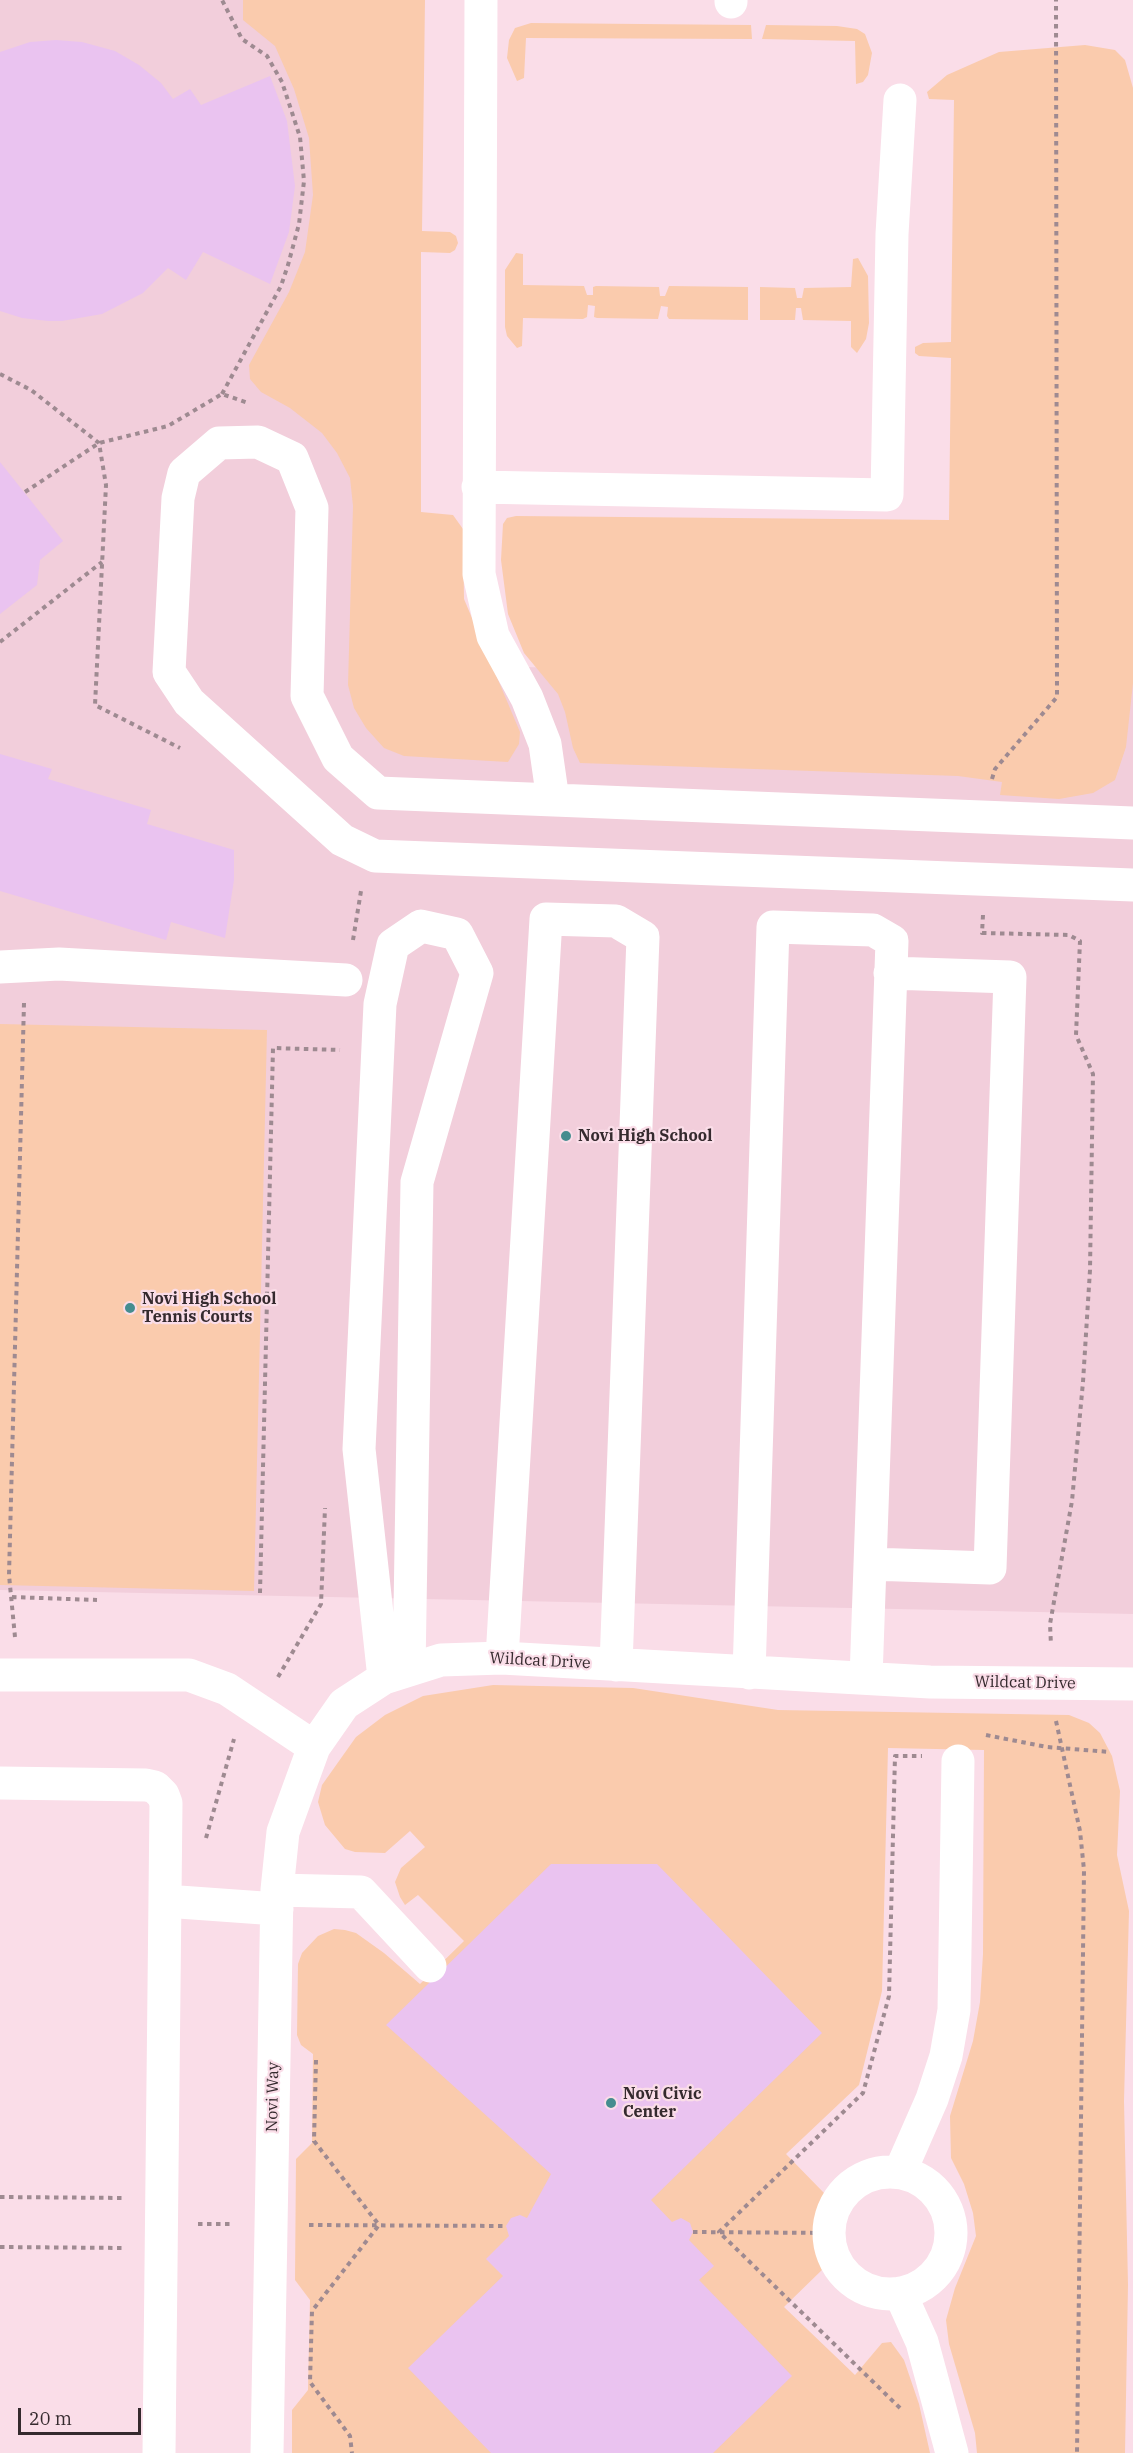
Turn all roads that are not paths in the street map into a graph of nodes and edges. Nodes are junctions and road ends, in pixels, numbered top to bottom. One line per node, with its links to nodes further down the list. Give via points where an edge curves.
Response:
1 (481, 0): 3 (street)
2 (900, 100): 3 (street, via 892,234 887,495)
3 (478, 487): 4 (street, via 479,574 493,636 527,698 545,744)
4 (553, 800): 5 (street); 6 (street, via 378,793 338,758 307,696 312,508 292,458 258,442 219,443 184,473 178,498 169,672 189,702 342,840 375,856)
5 (1133, 824)
6 (1133, 885)
7 (12, 967): 9 (street, via 59,964)
8 (890, 973): 10 (street); 10 (street, via 1010,977 991,1544 990,1568); 13 (street, via 892,941 873,930 773,927)
9 (346, 980)
10 (870, 1564): 16 (street)
11 (502, 1658): 12 (street, Wildcat Drive); 12 (street, via 546,919 616,921 643,937); 14 (street, Wildcat Drive, via 441,1660)
12 (616, 1665): 13 (street, Wildcat Drive)
13 (749, 1673): 16 (street, Wildcat Drive)
14 (396, 1674): 14 (street, via 417,1182 477,973 457,934 421,926 393,945 381,1004 359,1449); 18 (street, Wildcat Drive, via 345,1704)
15 (2, 1675): 18 (street, via 189,1675 227,1689)
16 (866, 1678): 17 (street, Wildcat Drive)
17 (1133, 1684)
18 (314, 1747): 21 (street, Novi Way, via 283,1832)
19 (943, 1758): 24 (street, via 954,2010 946,2056 932,2099)
20 (0, 1784): 22 (street, via 155,1787 166,1803)
21 (277, 1899): 22 (street); 23 (street, via 360,1892); 27 (street, Novi Way)
22 (165, 1901): 26 (street, via 147,2223)
23 (430, 1966)
24 (900, 2172): 25 (street, via 933,2189 951,2223 945,2260 934,2276); 25 (street, via 879,2172 858,2180 832,2212 828,2233 843,2272 859,2286 879,2293)
25 (900, 2294): 28 (street, via 922,2342)
26 (159, 2453)
27 (267, 2453)
28 (952, 2453)

